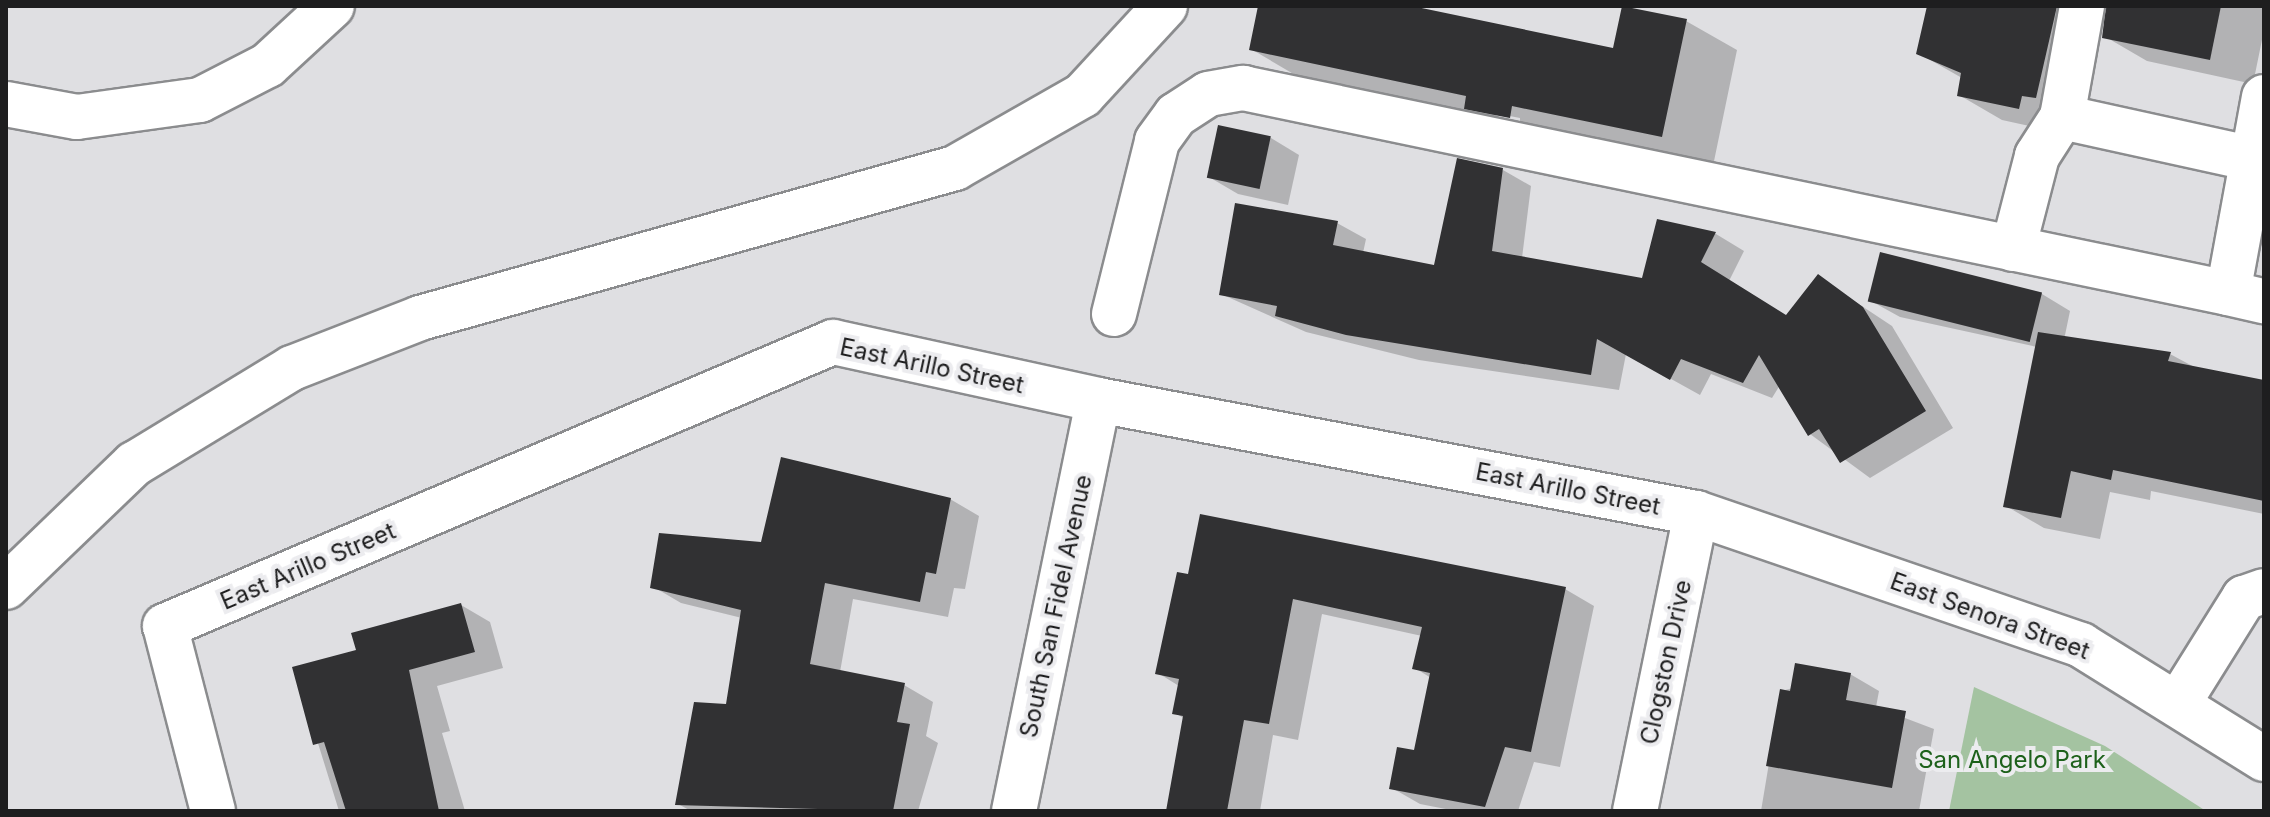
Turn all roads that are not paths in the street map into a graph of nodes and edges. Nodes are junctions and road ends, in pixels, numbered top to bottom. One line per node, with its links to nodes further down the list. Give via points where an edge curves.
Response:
1 (332, 6): 5 (main road, via 268,65 200,100 77,117)
2 (1165, 6): 13 (main road, via 1083,95 955,168 420,318 292,368 134,464)
3 (2082, 6): 6 (main road)
4 (2264, 97): 7 (main road)
5 (6, 104)
6 (2062, 117): 7 (main road); 8 (main road, via 2037,156)
7 (2253, 159): 9 (main road)
8 (2013, 249): 9 (main road); 10 (main road, via 1243,88 1208,94 1176,115 1157,141)
9 (2246, 297)
10 (1114, 314)
11 (1098, 400): 12 (main road, East Arillo Street); 17 (main road, East Arillo Street, via 833,342 165,626); 18 (main road, South San Fidel Avenue)
12 (1696, 513): 15 (main road, East Senora Street, via 2081,645); 19 (main road, Clogston Drive)
13 (6, 587)
14 (2264, 591): 15 (main road, via 2244,598)
15 (2179, 702): 16 (main road, East Senora Street)
16 (2264, 759)
17 (213, 811)
18 (1014, 811)
19 (1635, 811)

